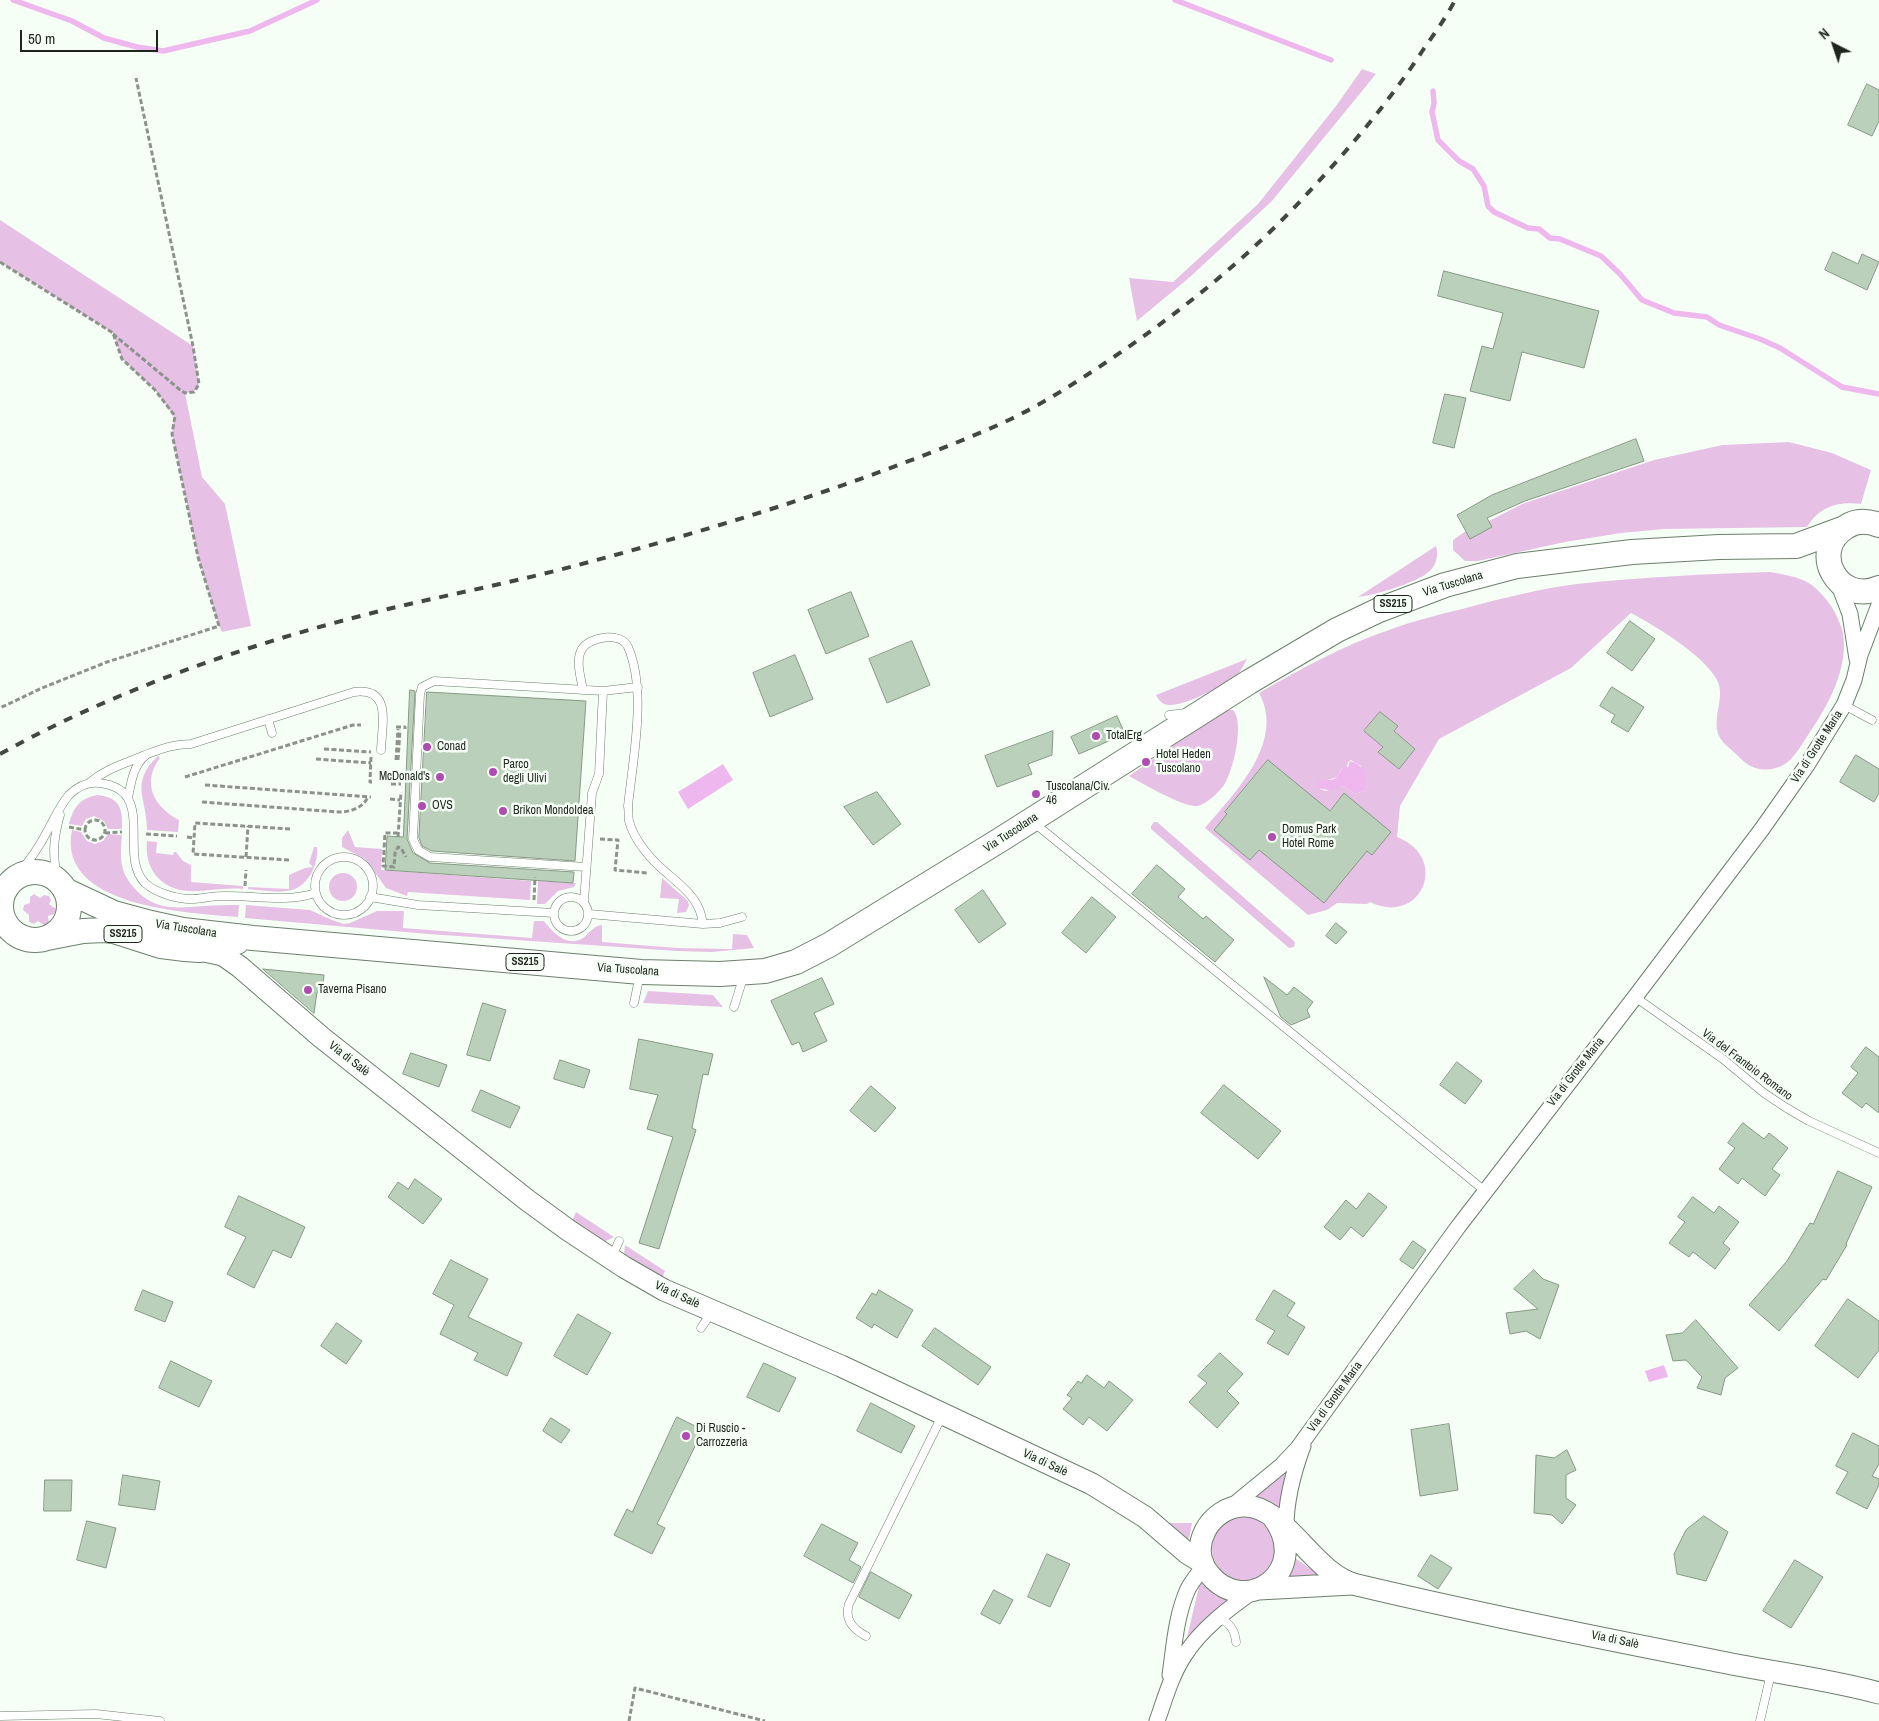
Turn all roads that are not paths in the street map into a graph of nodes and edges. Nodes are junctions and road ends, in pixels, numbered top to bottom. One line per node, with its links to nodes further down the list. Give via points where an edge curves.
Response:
1 (1879, 525): 2 (main road, via 1861,522)
2 (1842, 529): 3 (main road, Via Tuscolana); 4 (main road, via 1832,540 1828,553)
3 (1796, 546): 4 (main road); 12 (main road, Via Tuscolana / SS215, via 1609,554 1517,566 1465,579 1362,617)
4 (1835, 577): 5 (main road, via 1855,591 1870,592); 7 (street, via 1850,614)
5 (1879, 588)
6 (1879, 605): 7 (street, Via di Grotte Maria)
7 (1858, 663): 11 (street, Via di Grotte Maria)
8 (638, 687): 9 (lane, via 628,645 621,638 610,636 585,644 581,650); 10 (lane); 33 (lane, via 628,806 630,822 648,854 693,898)
9 (583, 690): 10 (lane); 23 (lane, via 434,681 422,687 413,839 418,850 430,857)
10 (603, 691): 23 (lane, via 599,774 592,793)
11 (1844, 705): 15 (lane, Via di Grotte Maria); 39 (street, Via di Grotte Maria, via 1776,810)
12 (1203, 711): 13 (lane); 22 (main road, Via Tuscolana / SS215)
13 (1169, 715)
14 (268, 720): 16 (lane); 17 (lane, via 354,692 373,693 380,699 382,710); 18 (lane, via 191,744 166,746)
15 (1872, 720)
16 (272, 733)
17 (381, 750)
18 (147, 755): 19 (lane, via 112,768); 20 (lane, via 136,769)
19 (89, 783): 20 (lane, via 110,785); 21 (lane, via 69,795)
20 (128, 798): 26 (lane, via 134,819 138,872 144,882 155,890 187,899 236,896 293,898)
21 (62, 806): 24 (lane, via 33,856); 25 (lane, via 53,846)
22 (1039, 812): 38 (main road, Via Tuscolana / SS215, via 829,946 785,966); 43 (lane)
23 (586, 867): 28 (lane)
24 (9, 880): 25 (main road, via 37,872 48,874); 32 (main road, via 1,899)
25 (61, 885): 34 (main road, via 69,908 62,927); 35 (main road, Via Tuscolana / SS215, via 114,912 151,924)
26 (315, 893): 27 (lane, via 325,908 341,915 359,911); 27 (lane, via 318,873 324,865 344,857 359,862 370,874)
27 (370, 897): 29 (lane, via 418,905)
28 (584, 901): 29 (lane, via 575,896 565,897 557,903); 30 (lane)
29 (554, 913): 30 (lane, via 556,923 570,931 581,928)
30 (589, 914): 33 (lane)
31 (742, 917): 33 (lane)
32 (1, 918): 34 (main road, via 16,935 25,939)
33 (703, 924)
34 (46, 938): 36 (main road, Via Tuscolana / SS215, via 83,930 104,930 161,946)
35 (253, 938): 36 (main road, Via Tuscolana / SS215); 37 (main road, Via Tuscolana / SS215)
36 (200, 950): 44 (main road, Via di Salè, via 223,955 240,967 321,1037 527,1200 615,1250 658,1286 707,1320 823,1358)
37 (641, 972): 38 (main road, Via Tuscolana / SS215); 40 (lane)
38 (744, 973): 41 (lane)
39 (1635, 997): 42 (lane, Via del Frantoio Romano, via 1785,1107); 43 (street, Via di Grotte Maria)
40 (634, 1003)
41 (734, 1007)
42 (1879, 1153)
43 (1485, 1191): 45 (street, Via di Grotte Maria)
44 (943, 1414): 48 (main road, Via di Salè, via 1114,1496 1145,1516); 53 (lane, via 849,1604 849,1622)
45 (1307, 1437): 46 (street, Via di Grotte Maria, via 1281,1466); 47 (street, Via di Grotte Maria)
46 (1231, 1507): 47 (main road, via 1260,1508); 48 (main road, via 1208,1523)
47 (1281, 1528): 49 (main road, Via di Salè, via 1332,1573); 51 (main road, via 1286,1557 1271,1582)
48 (1198, 1561): 50 (street); 50 (street); 51 (main road, via 1219,1584 1245,1592)
49 (1352, 1584): 51 (main road, Via di Salè); 55 (main road, Via di Salè, via 1466,1611)
50 (1188, 1588): 56 (street, via 1178,1624)
51 (1257, 1589): 52 (street)
52 (1219, 1618): 54 (lane, via 1233,1629); 56 (street, via 1184,1655)
53 (866, 1636)
54 (1236, 1642)
55 (1771, 1671): 57 (main road, Via di Salè, via 1833,1681); 61 (lane)
56 (1168, 1688): 60 (street)
57 (1879, 1693)
58 (0, 1716): 59 (lane, via 96,1714)
59 (160, 1721)
60 (1157, 1721)
61 (1760, 1721)

